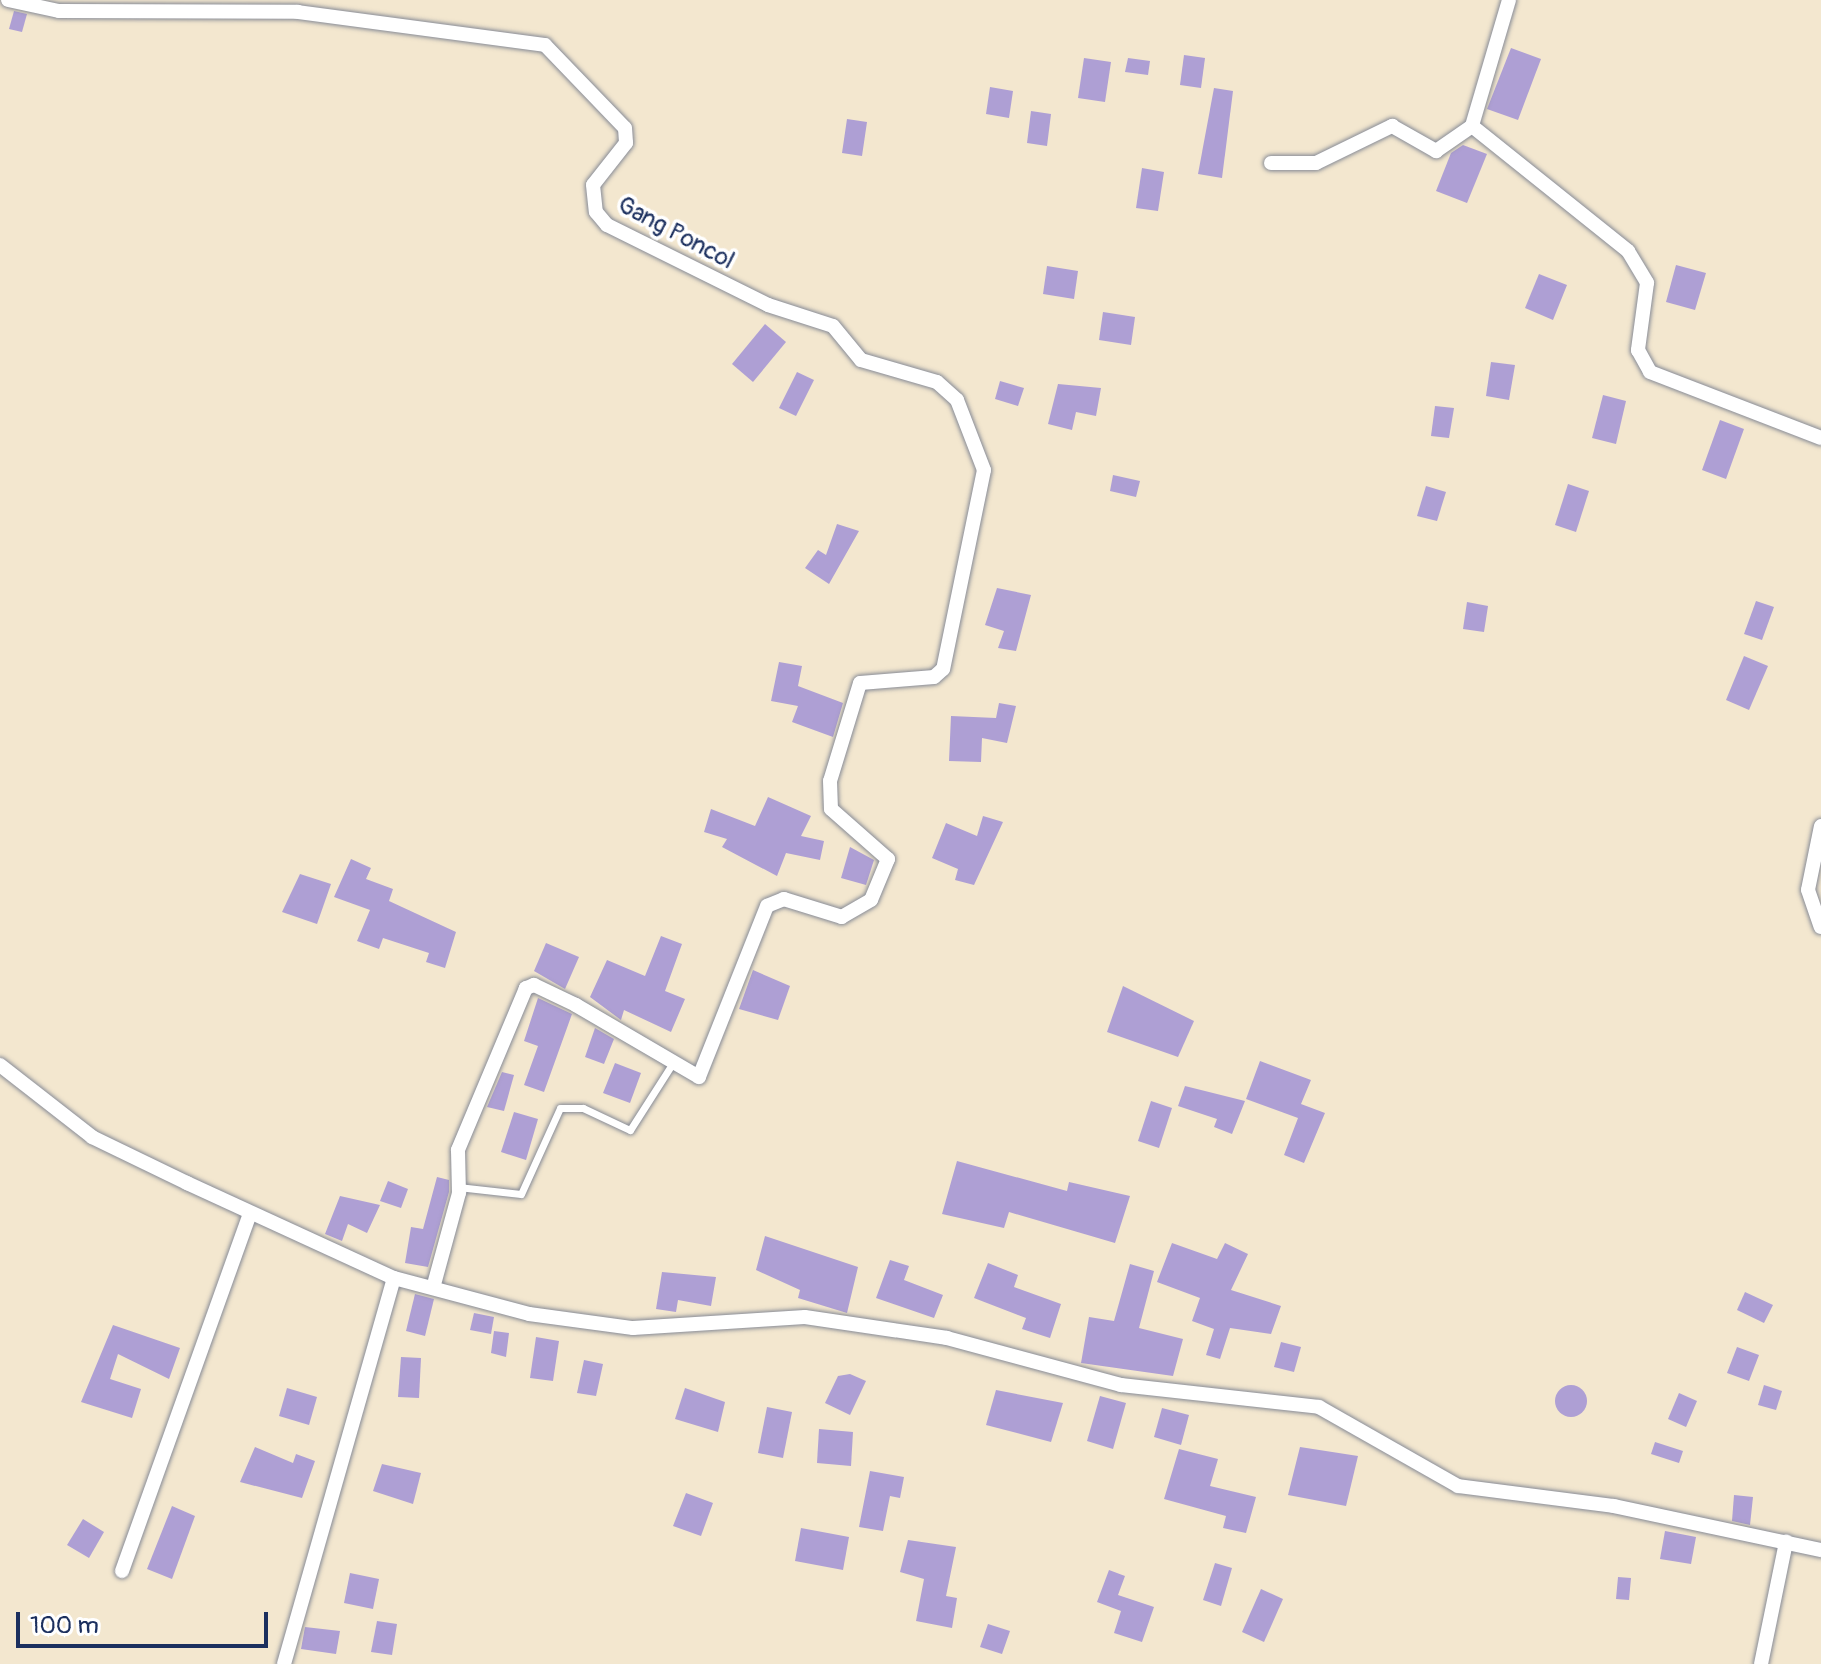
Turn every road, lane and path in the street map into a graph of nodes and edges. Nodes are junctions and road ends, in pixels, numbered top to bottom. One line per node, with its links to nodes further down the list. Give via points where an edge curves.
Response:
1 (8, 0): 3 (street, Gang Poncol)
2 (1509, 0): 5 (street)
3 (57, 5): 4 (street, Gang Poncol)
4 (278, 5): 11 (street, Gang Poncol, via 465,30 551,49 626,131 626,143 593,185 599,217 768,305 833,326 861,360 937,382 957,400 984,470 943,669 934,677 860,683 830,781 831,809 888,859 883,880 862,910 842,917 775,899 758,924 705,1072 693,1078)
5 (1472, 126): 6 (street, via 1436,151 1392,126 1316,163); 7 (street, via 1628,251 1647,283 1638,350 1650,372)
6 (1271, 163)
7 (1821, 438)
8 (1821, 826): 9 (street, via 1808,890)
9 (1821, 927)
10 (0, 1065): 13 (street, via 92,1137)
11 (671, 1066): 12 (lane, via 630,1130 583,1108 560,1108 521,1194); 12 (street, via 585,1010 528,986 458,1150)
12 (458, 1187): 15 (street)
13 (250, 1213): 14 (street); 18 (street)
14 (394, 1278): 15 (street); 19 (street)
15 (433, 1288): 16 (street, via 605,1326 805,1317 947,1338 1121,1385 1304,1404 1357,1424 1418,1468 1458,1486 1614,1506)
16 (1786, 1542): 17 (street); 20 (street)
17 (1821, 1550)
18 (122, 1571)
19 (284, 1664)
20 (1761, 1664)

